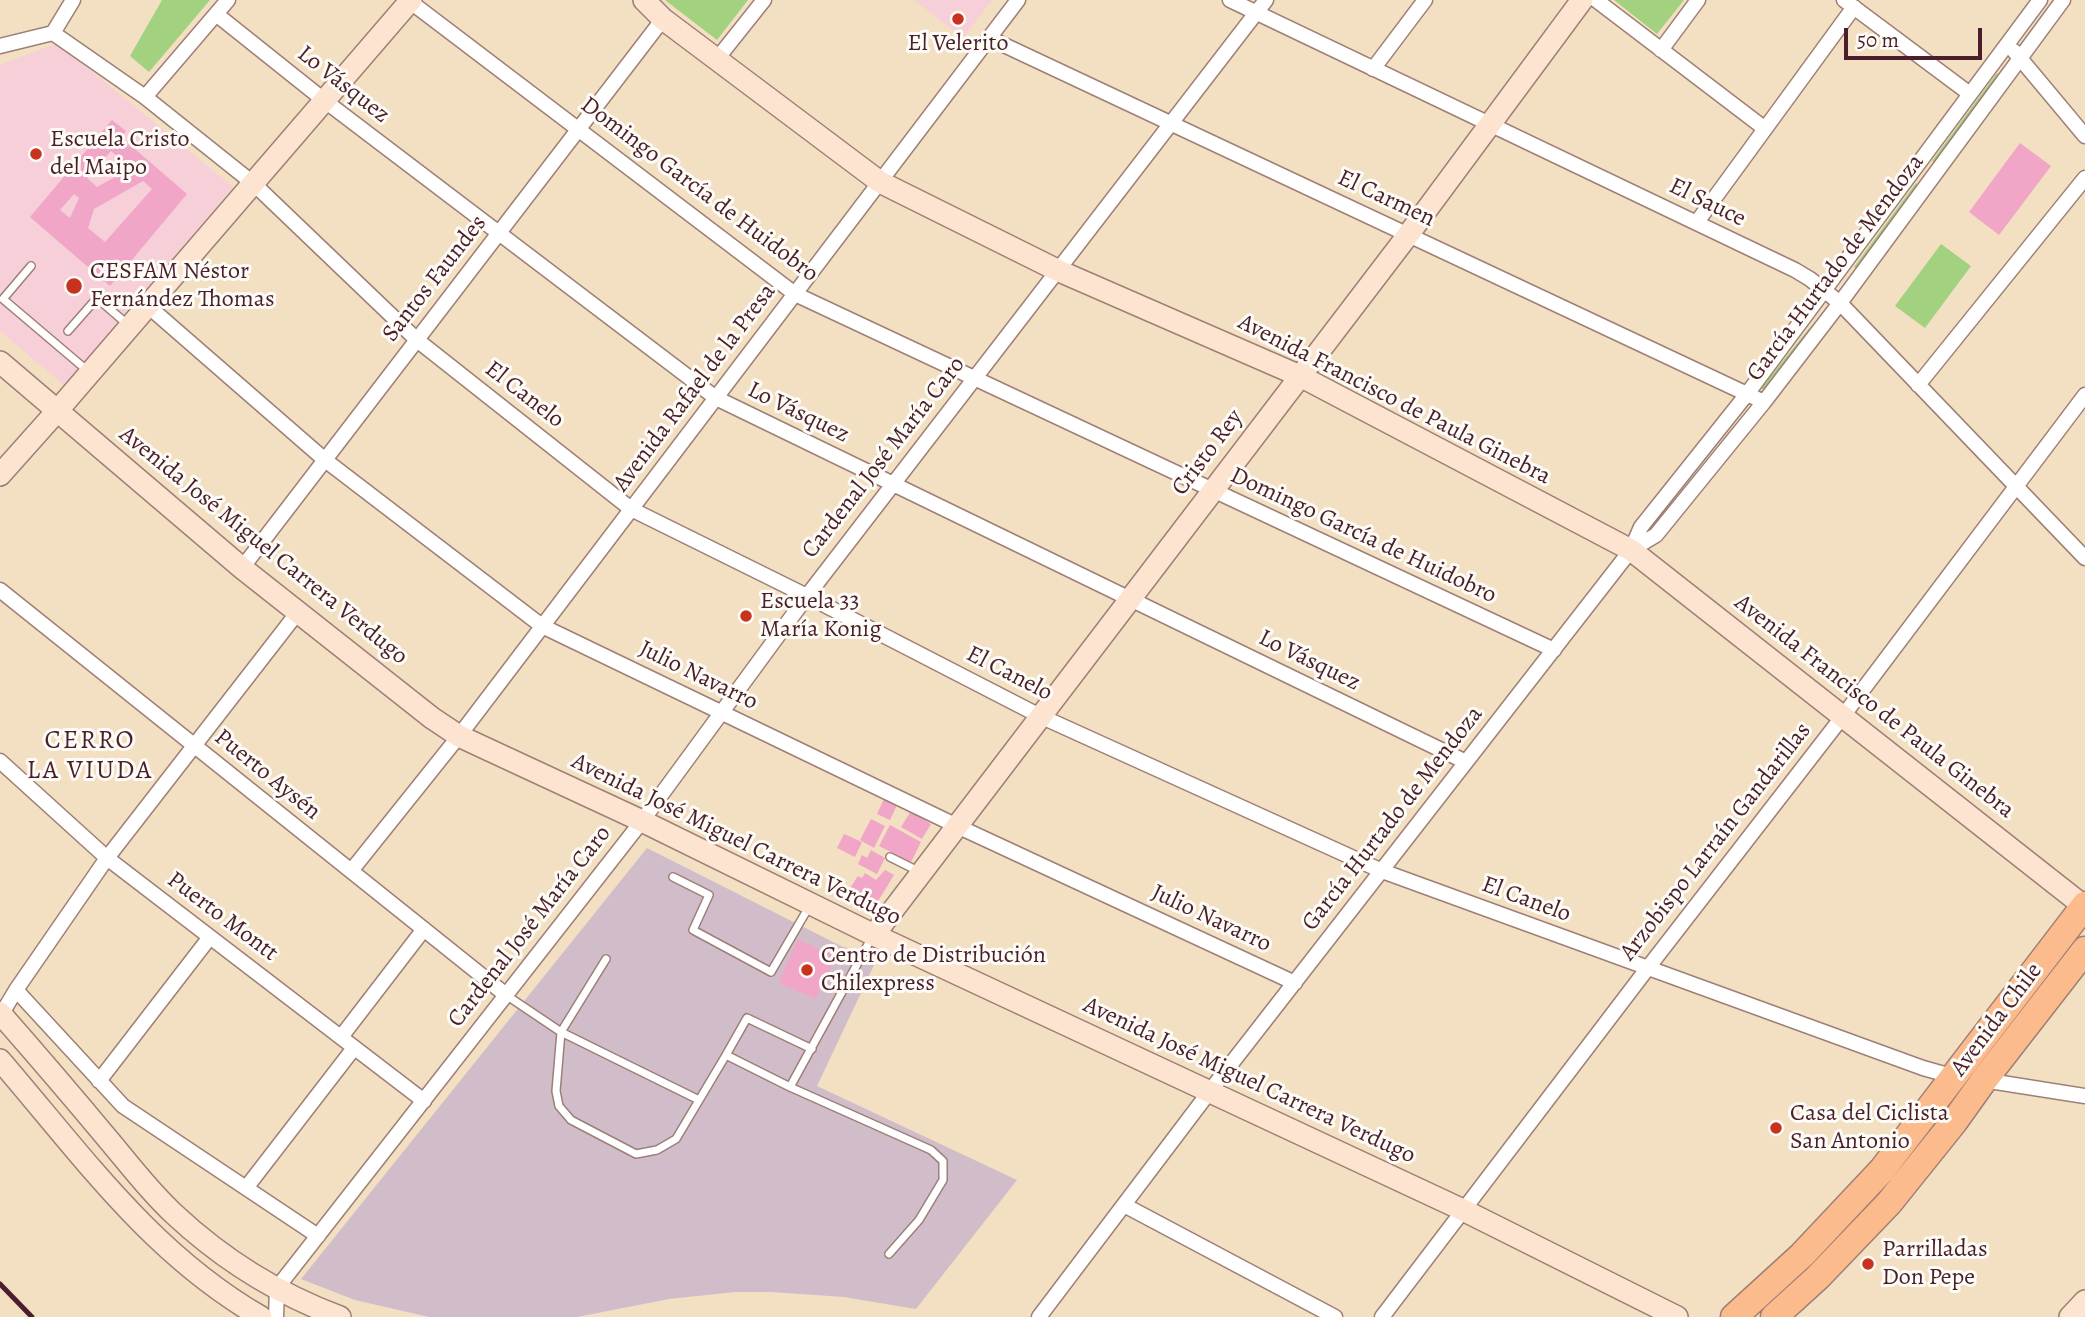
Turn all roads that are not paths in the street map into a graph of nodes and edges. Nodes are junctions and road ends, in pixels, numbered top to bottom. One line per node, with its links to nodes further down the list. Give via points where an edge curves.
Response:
1 (74, 0): 19 (street)
2 (228, 0): 17 (street)
3 (644, 0): 18 (street, Avenida Francisco de Paula Ginebra)
4 (764, 0): 25 (street)
5 (1018, 0): 20 (street, Avenida Rafael de la Presa)
6 (1230, 0): 16 (street, El Sauce)
7 (1266, 0): 16 (street, Cardenal José María Caro)
8 (1425, 0): 26 (street)
9 (1582, 0): 31 (street, Cristo Rey)
10 (1596, 0): 23 (street)
11 (1698, 0): 23 (street)
12 (2040, 0): 21 (street, García Hurtado de Mendoza)
13 (2063, 0): 24 (street, García Hurtado de Mendoza)
14 (409, 1): 29 (street); 33 (street, Domingo García de Huidobro)
15 (1849, 4): 27 (street); 32 (street)
16 (1256, 12): 26 (street, El Sauce); 30 (street, Cardenal José María Caro)
17 (216, 14): 28 (street); 29 (street, Lo Vásquez)
18 (663, 19): 25 (street, Avenida Francisco de Paula Ginebra); 33 (street, Santos Faundes)
19 (53, 33): 22 (street); 28 (street, El Canelo)
20 (989, 38): 30 (street, El Carmen); 36 (street, Avenida Rafael de la Presa)
21 (2008, 44): 24 (street); 27 (street, García Hurtado de Mendoza)
22 (0, 46)
23 (1661, 50): 32 (street)
24 (2021, 58): 34 (street); 45 (street, García Hurtado de Mendoza)
25 (717, 59): 36 (street, Avenida Francisco de Paula Ginebra)
26 (1373, 69): 31 (street, El Sauce)
27 (1970, 94): 43 (street, García Hurtado de Mendoza)
28 (145, 97): 37 (street, El Canelo)
29 (325, 101): 37 (street); 39 (street, Lo Vásquez)
30 (1171, 123): 40 (street, El Carmen); 42 (street, Cardenal José María Caro)
31 (1488, 124): 38 (street, El Sauce); 40 (street, Cristo Rey)
32 (1764, 128): 38 (street)
33 (578, 130): 39 (street, Santos Faundes); 44 (street, Domingo García de Huidobro)
34 (2085, 136)
35 (2085, 178): 54 (street)
36 (880, 182): 42 (street, Avenida Francisco de Paula Ginebra); 44 (street, Avenida Rafael de la Presa)
37 (254, 184): 46 (street); 49 (street, El Canelo)
38 (1697, 222): 43 (street, El Sauce)
39 (499, 233): 49 (street, Santos Faundes); 57 (street, Lo Vásquez)
40 (1408, 234): 52 (street, Cristo Rey); 55 (street, El Carmen)
41 (31, 266): 51 (lane, via 3,299)
42 (1057, 270): 52 (street, Avenida Francisco de Paula Ginebra); 53 (street, Cardenal José María Caro)
43 (1824, 289): 45 (street, El Sauce); 55 (street, García Hurtado de Mendoza)
44 (794, 294): 53 (street, Domingo García de Huidobro); 57 (street, Avenida Rafael de la Presa)
45 (1840, 303): 54 (street, El Sauce); 58 (street, García Hurtado de Mendoza)
46 (148, 306): 47 (street); 60 (street, Julio Navarro)
47 (130, 327): 48 (lane, via 97,298); 51 (street)
48 (68, 331)
49 (417, 340): 60 (street, Santos Faundes); 65 (street, El Canelo)
50 (0, 362): 59 (street, Avenida José Miguel Carrera Verdugo)
51 (91, 373): 59 (street)
52 (1300, 376): 64 (street, Cristo Rey); 66 (street, Avenida Francisco de Paula Ginebra)
53 (974, 377): 62 (street, Cardenal José María Caro); 64 (street, Domingo García de Huidobro)
54 (1918, 385): 63 (street, El Sauce)
55 (1747, 394): 58 (street, El Carmen); 66 (street, García Hurtado de Mendoza, via 1641,527)
56 (2085, 395): 63 (street, Arzobispo Larraín Gandarillas)
57 (716, 398): 62 (street, Lo Vásquez); 65 (street, Avenida Rafael de la Presa)
58 (1764, 402): 66 (street, García Hurtado de Mendoza, via 1656,535)
59 (58, 410): 61 (street); 68 (street, Avenida José Miguel Carrera Verdugo)
60 (325, 460): 68 (street, Santos Faundes); 73 (street, Julio Navarro)
61 (0, 474)
62 (892, 484): 70 (street, Cardenal José María Caro); 71 (street, Lo Vásquez)
63 (2016, 486): 67 (street, El Sauce); 77 (street, Arzobispo Larraín Gandarillas)
64 (1212, 491): 71 (street, Cristo Rey); 74 (street, Domingo García de Huidobro)
65 (631, 509): 70 (street, El Canelo); 73 (street, Avenida Rafael de la Presa)
66 (1631, 550): 74 (street, García Hurtado de Mendoza); 77 (street, Avenida Francisco de Paula Ginebra)
67 (2085, 558)
68 (242, 568): 72 (street, Avenida José Miguel Carrera Verdugo)
69 (0, 590): 79 (street, Puerto Aysén)
70 (807, 596): 75 (street, Cardenal José María Caro); 76 (street, El Canelo)
71 (1130, 599): 76 (street, Cristo Rey); 81 (street, Lo Vásquez)
72 (298, 612): 78 (street, Avenida José Miguel Carrera Verdugo); 79 (street)
73 (542, 626): 75 (street, Julio Navarro); 78 (street, Avenida Rafael de la Presa)
74 (1554, 650): 81 (street, García Hurtado de Mendoza)
75 (722, 712): 82 (street, Cardenal José María Caro); 83 (street, Julio Navarro)
76 (1040, 716): 83 (street, Cristo Rey); 86 (street, El Canelo)
77 (1843, 716): 91 (street, Avenida Francisco de Paula Ginebra); 97 (street, Arzobispo Larraín Gandarillas)
78 (459, 736): 82 (street, Avenida José Miguel Carrera Verdugo); 87 (street, Avenida Rafael de la Presa)
79 (193, 745): 85 (street); 87 (street, Puerto Aysén)
80 (0, 761): 85 (street, Puerto Montt)
81 (1466, 762): 86 (street, García Hurtado de Mendoza)
82 (642, 821): 90 (street, Avenida José Miguel Carrera Verdugo); 100 (street, Cardenal José María Caro)
83 (957, 826): 88 (street, Cristo Rey); 98 (street, Julio Navarro)
84 (890, 857): 88 (lane)
85 (107, 858): 94 (street, Puerto Montt); 99 (street)
86 (1382, 870): 97 (street, El Canelo); 98 (street, García Hurtado de Mendoza)
87 (351, 871): 92 (street, Puerto Aysén)
88 (921, 873): 93 (street, Cristo Rey)
89 (673, 877): 90 (lane, via 709,895 693,930 771,972)
90 (810, 905): 93 (street, Avenida José Miguel Carrera Verdugo)
91 (2085, 906): 108 (highway, Avenida Chile)
92 (424, 929): 100 (street, Puerto Aysén); 103 (street)
93 (874, 935): 105 (lane); 112 (street, Avenida José Miguel Carrera Verdugo)
94 (210, 937): 103 (street, Puerto Montt); 110 (street)
95 (2085, 950): 109 (highway, Avenida Chile)
96 (606, 959): 102 (lane)
97 (1647, 969): 108 (street, El Canelo); 118 (street, Arzobispo Larraín Gandarillas)
98 (1294, 983): 112 (street, García Hurtado de Mendoza)
99 (16, 990): 101 (street); 110 (street)
100 (506, 995): 102 (lane); 115 (street, Cardenal José María Caro)
101 (1, 1014): 121 (street, via 172,1213 222,1254)
102 (561, 1032): 114 (lane); 114 (lane, via 555,1091 559,1106 571,1120 636,1154 657,1150 676,1139)
103 (341, 1038): 104 (street, Puerto Montt)
104 (354, 1048): 115 (street, Puerto Montt); 116 (street)
105 (812, 1049): 106 (lane, via 747,1018); 111 (lane)
106 (726, 1055): 111 (lane); 114 (lane)
107 (0, 1060): 123 (street, via 90,1170 160,1243 215,1288)
108 (1953, 1077): 109 (street, El Canelo); 130 (highway, Avenida Chile, via 1897,1152 1843,1213)
109 (1984, 1080): 113 (street, El Canelo); 131 (highway, Avenida Chile, via 1889,1203)
110 (99, 1081): 116 (street, via 124,1106)
111 (790, 1087): 120 (lane, via 931,1150 943,1161 943,1180 919,1220)
112 (1210, 1091): 117 (street, García Hurtado de Mendoza); 118 (street, Avenida José Miguel Carrera Verdugo)
113 (2085, 1096)
114 (699, 1100)
115 (424, 1101): 119 (street, Cardenal José María Caro)
116 (246, 1188): 119 (street)
117 (1124, 1205): 126 (street, García Hurtado de Mendoza); 127 (street)
118 (1463, 1210): 128 (street, Arzobispo Larraín Gandarillas); 129 (street, Avenida José Miguel Carrera Verdugo)
119 (318, 1236): 121 (street, Cardenal José María Caro)
120 (889, 1254)
121 (277, 1288): 124 (street); 125 (street)
122 (2085, 1301): 132 (street)
123 (261, 1317)
124 (276, 1317)
125 (340, 1317)
126 (1039, 1317)
127 (1335, 1317)
128 (1382, 1317)
129 (1677, 1317)
130 (1734, 1317)
131 (1774, 1317)
132 (2070, 1317)

